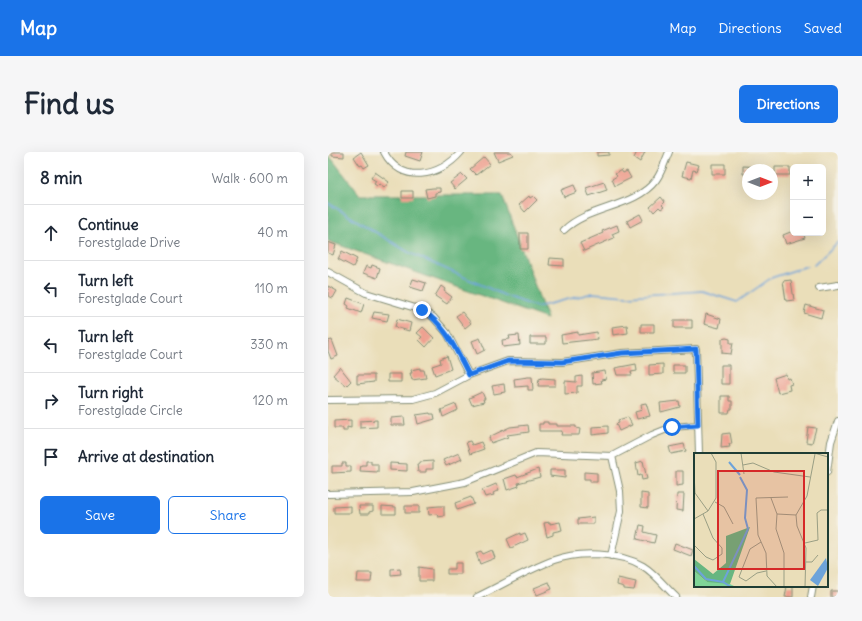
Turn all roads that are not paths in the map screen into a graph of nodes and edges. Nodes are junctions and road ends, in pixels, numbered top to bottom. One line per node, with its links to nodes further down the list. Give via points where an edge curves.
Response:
1 (384, 152): 2 (street, via 397,168 425,174 447,166)
2 (461, 152)
3 (669, 152): 4 (street, via 656,179 636,196 573,222)
4 (564, 230)
5 (328, 272): 8 (street, via 366,293 422,310 434,317 447,333)
6 (838, 285): 7 (street)
7 (819, 288)
8 (469, 375): 9 (street, via 435,393 413,399); 11 (street, via 508,361 562,362 622,353 696,349)
9 (328, 400)
10 (838, 421): 14 (street, via 831,442)
11 (698, 425): 12 (street); 13 (street, via 672,427)
12 (698, 453)
13 (612, 456): 15 (street, via 536,453 465,482 413,492); 16 (street, via 620,491 621,511)
14 (828, 464)
15 (328, 494)
16 (611, 556): 18 (street, via 587,555 554,560); 19 (street, via 630,560 650,570)
17 (813, 587): 20 (street)
18 (477, 597)
19 (676, 597)
20 (811, 597)

